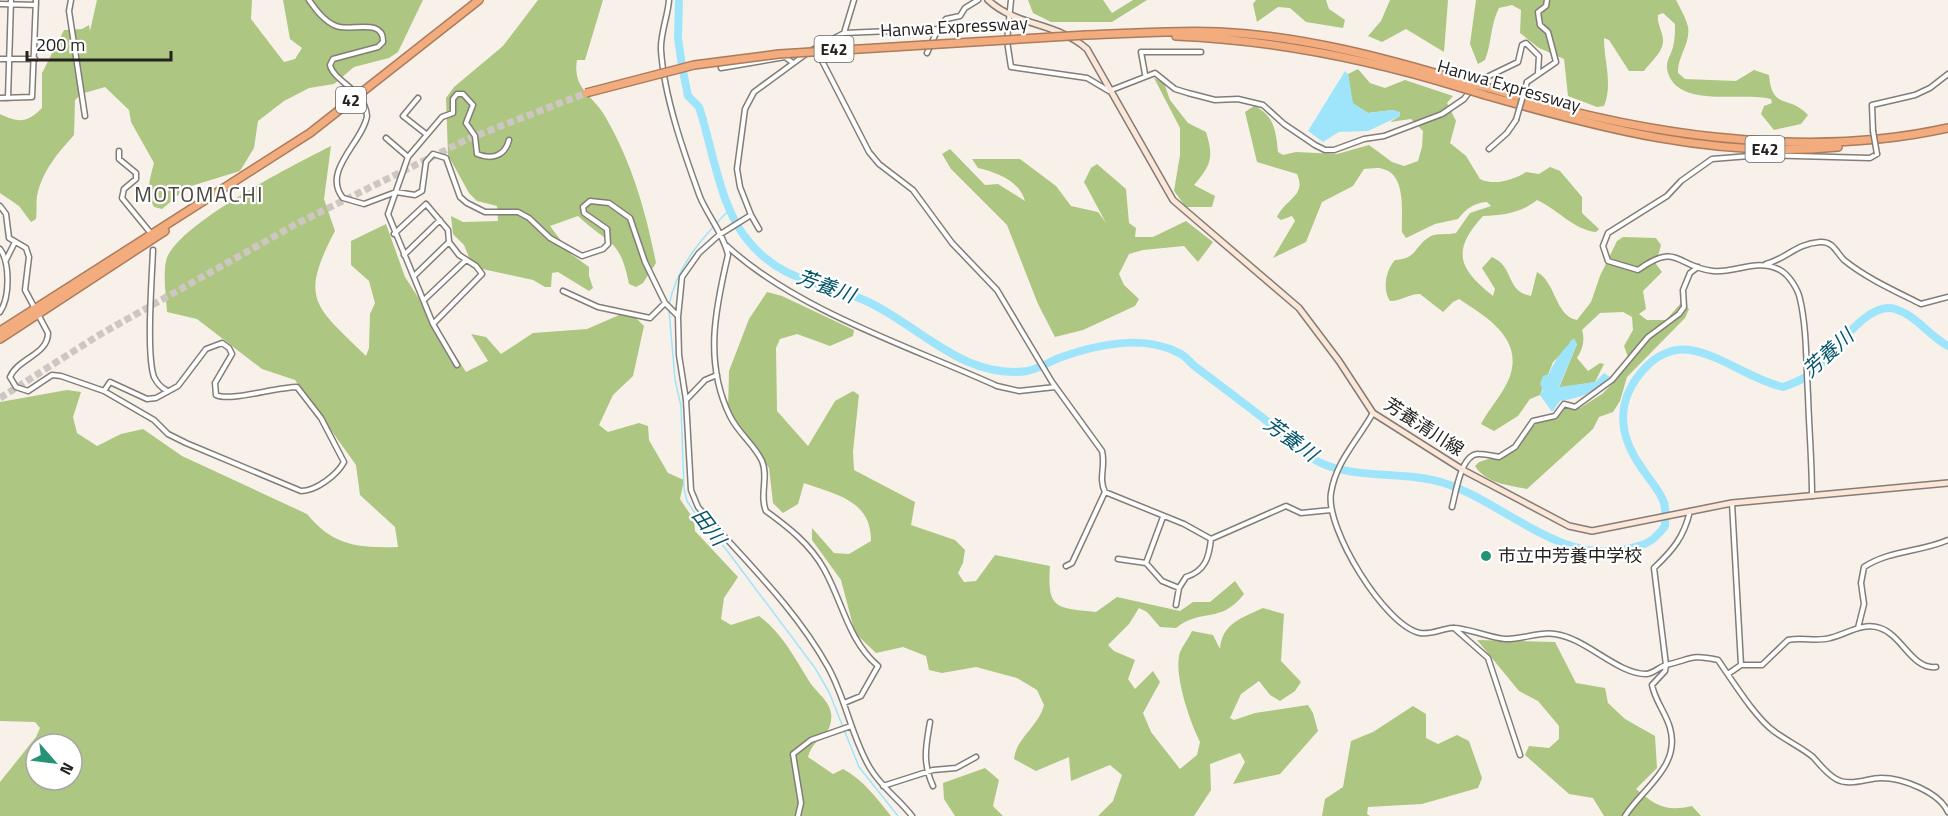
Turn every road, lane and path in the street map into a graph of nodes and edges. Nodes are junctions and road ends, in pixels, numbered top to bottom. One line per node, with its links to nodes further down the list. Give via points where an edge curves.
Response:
1 (71, 0): 33 (street, via 69,11)
2 (309, 0): 29 (street, via 328,22 339,28 380,30 383,42 378,47 331,62 333,73)
3 (479, 0): 29 (highway, 42)
4 (669, 0): 50 (street, via 661,48 668,87 685,158)
5 (854, 0): 15 (street)
6 (978, 0): 14 (street, via 960,16 946,19)
7 (988, 0): 13 (main road, 芳養清川線)
8 (1011, 0): 13 (street)
9 (1547, 0): 24 (street, via 1538,12 1539,25 1548,32 1557,59)
10 (11, 2): 11 (street); 12 (street); 20 (street)
11 (36, 3): 21 (street)
12 (0, 4)
13 (1010, 16): 27 (main road, 芳養清川線, via 1066,32 1096,63); 27 (street, via 1006,41 1011,67 1087,78 1109,92)
14 (938, 29): 15 (street); 18 (street)
15 (844, 33): 16 (street)
16 (815, 48): 22 (street); 74 (street, via 869,152 913,190 952,243 997,290)
17 (1201, 52): 26 (street, via 1141,52)
18 (927, 53)
19 (0, 59): 20 (street)
20 (9, 59): 21 (street); 31 (street)
21 (35, 59): 31 (street, via 32,97)
22 (793, 63): 23 (street, via 785,57); 45 (street, via 754,92 745,109 737,169)
23 (721, 68)
24 (1538, 73): 26 (street, via 1539,56 1526,43 1518,62 1487,77 1442,114 1334,150 1315,145 1263,105 1238,99 1215,100 1175,89 1155,73); 40 (street, bridge, via 1527,81 1516,120)
25 (1948, 74): 60 (street, bridge, via 1915,95 1872,105 1877,154 1870,158 1762,155 1712,159 1667,196 1608,233 1605,240 1604,253 1613,264 1638,270 1652,259 1672,255)
26 (1145, 75): 27 (street)
27 (1111, 89): 78 (main road, 芳養清川線, via 1173,200 1299,308)
28 (586, 93): 34 (highway, Hanwa Expressway / E42, bridge, via 694,65 779,54 1086,34 1211,32 1272,37 1377,57)
29 (357, 95): 43 (street, via 367,110 366,121 339,169 338,190 343,198 359,203); 67 (highway, 42, via 310,133)
30 (0, 98): 31 (street)
31 (8, 98)
32 (418, 98): 36 (street, via 403,116)
33 (85, 116)
34 (1572, 116): 38 (highway, Hanwa Expressway / E42, via 1797,142 1849,143); 38 (highway, Hanwa Expressway / E42, via 1632,134 1696,144 1789,149 1845,147)
35 (1948, 129): 38 (highway, Hanwa Expressway / E42)
36 (426, 134)
37 (386, 138): 42 (street)
38 (1897, 138)
39 (508, 140): 42 (street, via 500,155 477,154 475,136 466,123 473,105 460,93 453,99 453,113 442,117)
40 (1489, 148)
41 (119, 151): 48 (street, via 119,159 136,173 122,198)
42 (408, 157): 43 (street)
43 (396, 192): 49 (street, via 388,214); 65 (street, via 415,195 422,190 426,162 433,154 441,155 446,158 460,197 466,203 485,212 518,212 550,238 582,256 603,249 608,238 607,229 584,213 583,207 590,201 609,203 630,218)
44 (0, 206): 51 (street, via 6,214 9,238)
45 (748, 216): 47 (street); 50 (street)
46 (440, 220): 49 (street, via 426,204); 52 (street, via 448,230); 56 (street)
47 (759, 229)
48 (149, 231)
49 (394, 234): 56 (street)
50 (719, 235): 53 (street); 68 (street, via 699,253 682,277)
51 (15, 242): 58 (street); 67 (street, via 26,248 29,257 25,290)
52 (449, 242): 57 (street); 61 (street)
53 (726, 245): 73 (street, via 728,255 713,342); 74 (street, via 744,262 801,297 998,386 1019,391)
54 (0, 249): 58 (street)
55 (153, 250): 75 (street, via 151,360 155,379)
56 (404, 255): 61 (street)
57 (466, 260): 64 (street); 69 (street, via 482,276)
58 (6, 261): 66 (street, via 7,299)
59 (1763, 265): 60 (street, via 1752,264 1727,272); 63 (street, via 1782,260 1797,246 1823,241 1860,271 1921,304); 82 (street, via 1781,270 1795,285 1800,298)
60 (1698, 267): 79 (street, via 1690,273 1683,290 1684,307 1679,314 1648,338 1612,380 1575,407 1564,404 1555,416 1527,425 1515,447 1499,457 1478,453 1468,457)
61 (414, 276): 64 (street)
62 (563, 291): 65 (street, via 598,307 650,318)
63 (1948, 297)
64 (424, 300): 69 (street)
65 (665, 303): 68 (street)
66 (0, 312)
67 (35, 313): 70 (highway, 42); 71 (highway, 42); 76 (street, via 45,326 48,340 13,370 10,377 16,387 28,391 44,379 61,376)
68 (676, 315): 77 (street)
69 (433, 324): 72 (street)
70 (0, 331)
71 (0, 339)
72 (457, 365)
73 (717, 375): 77 (street, via 705,380); 101 (street, via 729,416 762,462 766,511 784,523 818,558 854,640 878,666 861,696)
74 (1055, 387): 81 (street, via 1102,451 1100,481)
75 (167, 390): 76 (street, via 147,399 110,382); 76 (street, via 178,386 206,349 222,343 232,354 215,384 216,395 230,398 277,387 297,387 321,418 344,462 310,491 301,491 168,434 154,420)
76 (104, 391)
77 (686, 400): 101 (street, via 693,498 805,630 829,668)
78 (1373, 413): 79 (main road, 芳養清川線); 85 (street, via 1343,458 1333,485)
79 (1462, 473): 84 (street); 86 (main road, 芳養清川線, via 1581,530)
80 (1948, 483): 82 (main road, 芳養清川線)
81 (1105, 492): 87 (street); 92 (street, via 1072,563)
82 (1812, 496): 83 (main road, 芳養清川線)
83 (1732, 503): 86 (main road, 芳養清川線); 98 (street)
84 (1452, 507)
85 (1331, 510): 88 (street, via 1301,513 1286,506); 95 (street, via 1364,581 1401,623 1428,634)
86 (1690, 511): 97 (street, via 1685,532 1674,550 1654,568)
87 (1163, 517): 88 (street); 91 (street)
88 (1211, 539): 93 (street, via 1208,559)
89 (1948, 540): 96 (street, via 1884,556 1864,567 1864,603)
90 (1118, 559): 91 (street)
91 (1146, 563): 93 (street, via 1162,581)
92 (1066, 567)
93 (1179, 588): 94 (street)
94 (1176, 605)
95 (1454, 628): 97 (street, via 1506,639 1554,634 1579,640 1638,673 1648,674); 104 (street, via 1488,658)
96 (1858, 628): 98 (street, via 1826,639 1788,640 1762,665); 99 (street, via 1878,627 1890,633 1918,662 1928,668)
97 (1666, 665): 100 (street, via 1695,655 1718,660); 113 (street, via 1652,685 1668,721 1672,747 1665,768)
98 (1741, 665): 100 (street)
99 (1936, 667)
100 (1728, 674): 109 (street, via 1768,726 1794,742 1837,780 1882,778 1922,790)
101 (844, 703): 103 (street)
102 (930, 722): 106 (street, via 924,749)
103 (851, 726): 107 (street, via 870,769); 111 (street, via 811,740 793,754 801,804)
104 (1520, 755)
105 (976, 757): 106 (street, via 956,768)
106 (927, 772): 107 (street); 108 (street)
107 (883, 786): 112 (street)
108 (933, 786)
109 (1946, 803): 110 (street)
110 (1948, 812)
111 (798, 816)
112 (912, 816)
113 (1625, 816)

